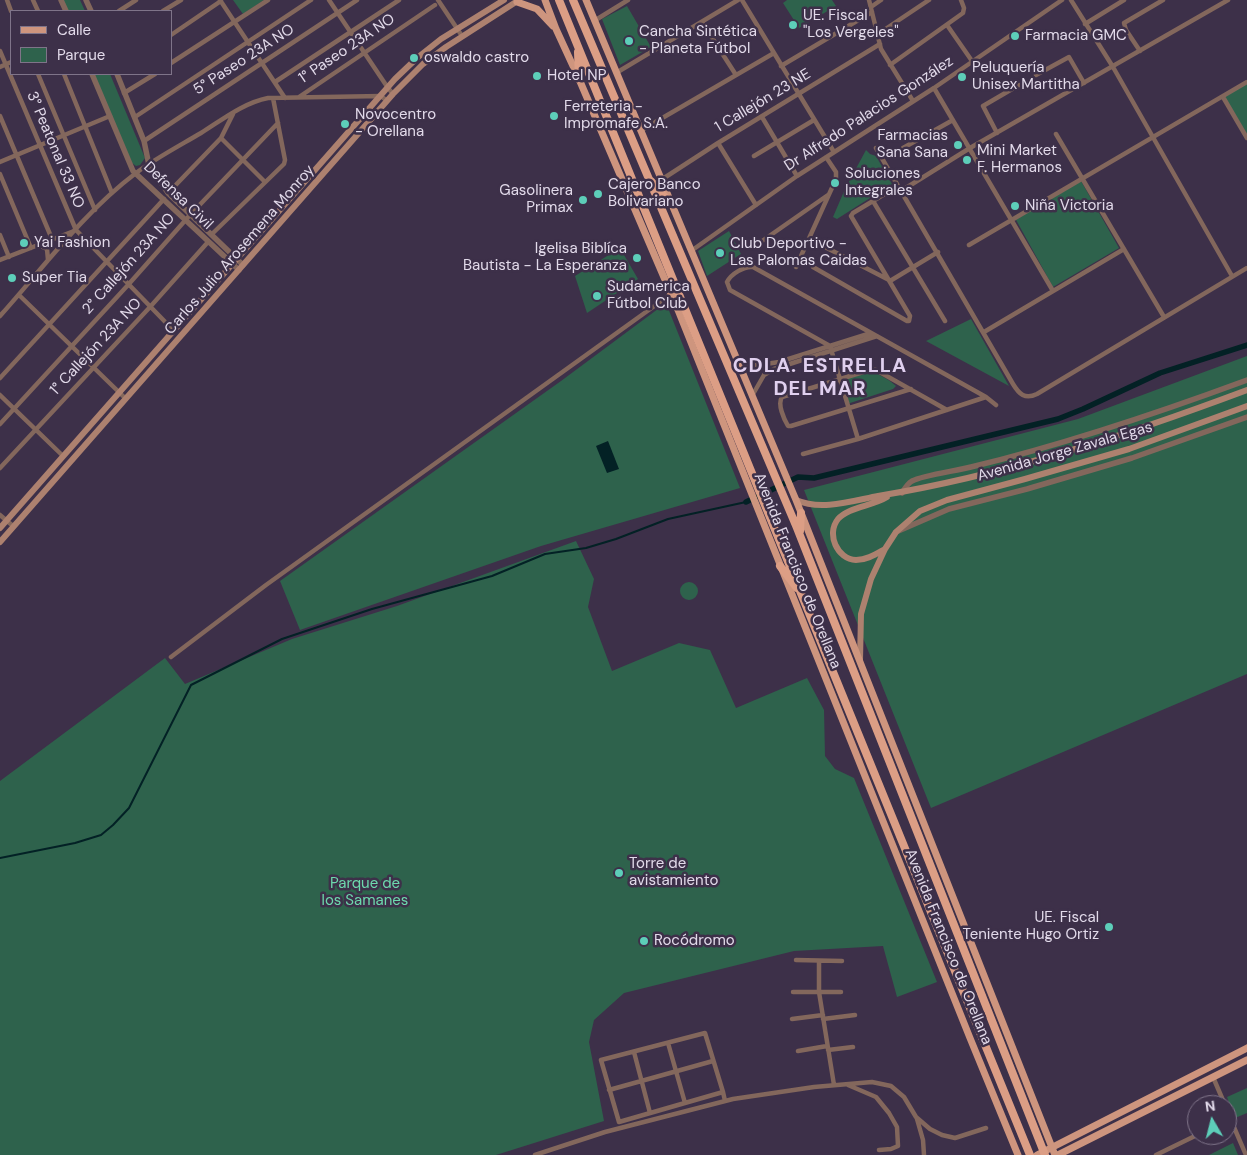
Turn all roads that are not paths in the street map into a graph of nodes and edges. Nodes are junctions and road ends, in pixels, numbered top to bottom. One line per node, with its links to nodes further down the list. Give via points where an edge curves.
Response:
1 (136, 0): 28 (street)
2 (181, 0): 29 (street)
3 (268, 0): 33 (street)
4 (311, 0): 43 (street)
5 (329, 0): 31 (street)
6 (357, 0): 31 (street, 5° Paseo 23A NO)
7 (399, 0): 39 (street)
8 (504, 0): 37 (main road, Carlos Julio Arosemena Monroy)
9 (545, 0): 38 (main road, Avenida Francisco de Orellana)
10 (559, 0): 44 (highway, Avenida Francisco de Orellana)
11 (572, 0): 116 (highway, Avenida Francisco de Orellana)
12 (586, 0): 32 (main road, Avenida Francisco de Orellana)
13 (628, 0): 32 (street)
14 (738, 0): 34 (street)
15 (742, 0): 49 (street)
16 (869, 0): 30 (street)
17 (881, 0): 30 (street)
18 (929, 0): 41 (street)
19 (961, 0): 36 (street, via 964,12)
20 (1062, 0): 50 (street, Dr Alfredo Palacios González)
21 (1071, 0): 35 (street)
22 (1124, 0): 35 (street)
23 (1163, 0): 47 (street, via 1124,23)
24 (1226, 0): 47 (street)
25 (221, 1): 33 (street); 40 (street)
26 (518, 1): 38 (main road, via 537,9); 42 (main road, Carlos Julio Arosemena Monroy)
27 (437, 2): 37 (street); 48 (street, 1° Paseo 23A NO)
28 (121, 10)
29 (165, 10)
30 (872, 10): 41 (street); 56 (street)
31 (337, 13): 39 (street); 53 (street, 5° Paseo 23A NO)
32 (594, 20): 59 (main road, Avenida Francisco de Orellana)
33 (235, 22): 43 (street); 52 (street)
34 (702, 22): 59 (street); 67 (street)
35 (1085, 24): 58 (street)
36 (947, 25): 50 (street); 55 (street)
37 (458, 29): 42 (street); 74 (main road, Carlos Julio Arosemena Monroy, via 417,58)
38 (556, 29): 69 (main road, Avenida Francisco de Orellana)
39 (350, 32): 48 (street); 70 (street)
40 (172, 33)
41 (878, 34): 45 (street)
42 (462, 36): 77 (main road, Carlos Julio Arosemena Monroy, via 424,64)
43 (248, 42): 53 (street); 89 (street)
44 (576, 43): 69 (highway); 213 (highway, Avenida Francisco de Orellana)
45 (880, 44): 55 (street); 78 (street, 1 Callejón 23 NE)
46 (0, 51): 54 (street, 3° Peatonal 33 NO)
47 (1140, 52): 58 (street)
48 (364, 53): 74 (street); 83 (street, 1° Paseo 23A NO)
49 (774, 53): 56 (street); 67 (street)
50 (972, 61): 75 (street, Dr Alfredo Palacios González)
51 (10, 62): 54 (street)
52 (172, 62)
53 (262, 63): 70 (street); 102 (street, 5° Paseo 23A NO)
54 (6, 64): 57 (street); 60 (street, 3° Peatonal 33 NO)
55 (890, 65): 85 (street)
56 (781, 66): 78 (street)
57 (0, 67)
58 (1113, 67): 72 (street); 100 (street)
59 (616, 73): 95 (main road, Avenida Francisco de Orellana)
60 (10, 74)
61 (10, 75): 105 (street, 3° Peatonal 33 NO)
62 (38, 75): 98 (street)
63 (64, 75): 94 (street)
64 (92, 75): 88 (street, Defensa Civil)
65 (116, 75): 76 (street, Defensa Civil)
66 (153, 75): 76 (street)
67 (736, 75): 95 (street)
68 (1036, 75): 72 (street, via 1069,57)
69 (579, 79): 162 (main road, Avenida Francisco de Orellana)
70 (275, 82): 82 (street)
71 (1247, 82): 80 (street)
72 (1084, 83): 96 (street)
73 (1019, 85): 96 (street, via 983,106)
74 (388, 88): 77 (street); 79 (main road, Carlos Julio Arosemena Monroy)
75 (934, 88): 85 (street, Dr Alfredo Palacios González); 92 (street)
76 (124, 93): 89 (street, Defensa Civil)
77 (394, 94): 84 (main road, Carlos Julio Arosemena Monroy)
78 (798, 94): 90 (street, 1 Callejón 23 NE); 91 (street)
79 (381, 96): 83 (street); 84 (street); 151 (main road, Carlos Julio Arosemena Monroy)
80 (1222, 96): 100 (street); 101 (street)
81 (273, 98): 82 (street); 86 (street, via 255,101); 93 (street)
82 (285, 98): 83 (street)
83 (298, 98)
84 (387, 101): 154 (main road, Carlos Julio Arosemena Monroy)
85 (913, 101): 109 (street, Dr Alfredo Palacios González)
86 (234, 112): 99 (street); 115 (street)
87 (0, 116): 110 (street)
88 (110, 116): 94 (street); 117 (street, Defensa Civil)
89 (134, 117): 102 (street, Defensa Civil)
90 (762, 117): 103 (street); 104 (street, 1 Callejón 23 NE)
91 (814, 120): 103 (street); 109 (street)
92 (953, 120): 107 (street); 108 (street)
93 (278, 123): 113 (street, 2° Callejón 23A NO); 122 (street, via 284,164)
94 (86, 126): 98 (street); 124 (street)
95 (640, 131): 121 (main road, Avenida Francisco de Orellana)
96 (998, 133): 108 (street)
97 (1056, 134): 120 (street)
98 (63, 135): 105 (street); 131 (street)
99 (221, 138): 113 (street); 125 (street)
100 (1153, 138): 120 (street); 158 (street)
101 (1247, 138)
102 (144, 140): 115 (street, Defensa Civil)
103 (776, 141): 111 (street); 119 (street)
104 (718, 143): 121 (street, 1 Callejón 23 NE); 130 (street)
105 (39, 145): 110 (street); 135 (street, 3° Peatonal 33 NO)
106 (876, 148): 123 (street)
107 (903, 148)
108 (970, 148): 123 (street); 133 (street)
109 (834, 152): 112 (street, Dr Alfredo Palacios González)
110 (16, 155): 114 (street); 138 (street)
111 (754, 156)
112 (826, 157): 119 (street, Dr Alfredo Palacios González); 126 (street, via 836,174)
113 (243, 160): 122 (street); 132 (street, 2° Callejón 23A NO)
114 (0, 162)
115 (149, 165): 117 (street); 125 (street, Defensa Civil)
116 (645, 172): 129 (highway); 209 (highway, Avenida Francisco de Orellana)
117 (136, 173): 124 (street); 127 (street, Defensa Civil)
118 (0, 174): 144 (street)
119 (797, 176): 130 (street, Dr Alfredo Palacios González)
120 (1083, 179): 133 (street); 145 (street)
121 (661, 180): 129 (main road, Avenida Francisco de Orellana)
122 (265, 182): 136 (street)
123 (900, 189): 128 (street); 147 (street)
124 (112, 193): 131 (street)
125 (168, 193): 132 (street, Defensa Civil)
126 (828, 195): 142 (street); 155 (street)
127 (164, 199): 134 (street, Defensa Civil); 152 (street)
128 (872, 201): 156 (street); 159 (street, via 852,216)
129 (671, 204): 146 (main road, Avenida Francisco de Orellana)
130 (756, 205): 146 (street, Dr Alfredo Palacios González)
131 (95, 210): 135 (street)
132 (190, 215): 134 (street, 2° Callejón 23A NO); 136 (street, Defensa Civil)
133 (1012, 220): 141 (street); 161 (street)
134 (185, 221): 139 (street, Defensa Civil); 160 (street, 2° Callejón 23A NO)
135 (76, 230): 138 (street); 150 (street); 152 (street, 3° Peatonal 33 NO)
136 (212, 234): 151 (street, Defensa Civil)
137 (0, 235): 148 (street)
138 (52, 239): 140 (street)
139 (208, 242): 151 (street, Defensa Civil); 165 (street, 1° Callejón 23A NO)
140 (37, 245): 144 (street); 150 (street, via 47,249)
141 (969, 245)
142 (755, 246)
143 (825, 247): 159 (street)
144 (31, 248): 148 (street)
145 (1124, 249): 161 (street); 167 (street)
146 (691, 251): 176 (main road, Avenida Francisco de Orellana)
147 (938, 252): 156 (street); 171 (street)
148 (9, 257): 149 (street)
149 (0, 260)
150 (48, 260): 163 (street)
151 (234, 262): 154 (street, Defensa Civil); 170 (main road, Carlos Julio Arosemena Monroy)
152 (106, 263): 160 (street, 3° Peatonal 33 NO); 169 (street)
153 (813, 267): 159 (street, via 910,321)
154 (241, 268): 187 (main road, Carlos Julio Arosemena Monroy)
155 (796, 268)
156 (912, 268): 159 (street); 168 (street)
157 (1247, 268): 158 (street)
158 (1232, 276): 167 (street)
159 (890, 281)
160 (128, 285): 165 (street, 3° Peatonal 33 NO); 174 (street, 2° Callejón 23A NO)
161 (1053, 291): 171 (street)
162 (671, 294): 212 (main road, Avenida Francisco de Orellana); 214 (street)
163 (18, 295): 166 (street); 169 (street)
164 (0, 305): 166 (street)
165 (150, 307): 170 (street, 3° Peatonal 33 NO); 177 (street, 1° Callejón 23A NO)
166 (2, 315)
167 (1164, 317): 171 (street, via 1030,397 1017,390)
168 (945, 322)
169 (50, 325): 174 (street); 178 (street)
170 (174, 331): 183 (main road, Carlos Julio Arosemena Monroy)
171 (984, 332)
172 (871, 333): 173 (street); 175 (street); 175 (street, via 753,267 747,267 728,280 730,290)
173 (877, 336): 175 (street); 186 (street)
174 (72, 347): 177 (street); 190 (street, 2° Callejón 23A NO)
175 (830, 348): 176 (street, via 761,365); 179 (street); 185 (street, via 770,371)
176 (738, 363): 185 (main road, Avenida Francisco de Orellana)
177 (94, 368): 183 (street); 195 (street, 1° Callejón 23A NO)
178 (0, 378)
179 (839, 380): 181 (street, via 875,370); 191 (street); 191 (street, via 782,397 780,403 786,423 789,426)
180 (1247, 380): 200 (street, Avenida Jorge Zavala Egas, via 1061,444 915,480)
181 (910, 389): 191 (street); 192 (street)
182 (1247, 390): 200 (main road, Avenida Jorge Zavala Egas, via 1133,432 1064,453)
183 (120, 393): 187 (street); 198 (main road, Carlos Julio Arosemena Monroy)
184 (0, 395): 190 (street)
185 (751, 396): 202 (main road, Avenida Francisco de Orellana)
186 (986, 397): 188 (street); 192 (street)
187 (126, 399): 206 (main road, Carlos Julio Arosemena Monroy)
188 (996, 405)
189 (1247, 406): 208 (main road, Avenida Jorge Zavala Egas, via 1129,448 947,500 920,511)
190 (14, 409): 194 (street, 2° Callejón 23A NO); 195 (street)
191 (848, 409): 196 (street)
192 (947, 410): 196 (street)
193 (1247, 417): 208 (street, Avenida Jorge Zavala Egas, via 1124,461 949,509)
194 (0, 424)
195 (35, 431): 198 (street); 199 (street, 1° Callejón 23A NO)
196 (858, 438): 197 (street)
197 (803, 454)
198 (63, 456): 205 (main road, Carlos Julio Arosemena Monroy)
199 (0, 468)
200 (902, 493): 201 (main road, Avenida Jorge Zavala Egas)
201 (890, 494): 202 (main road, Avenida Jorge Zavala Egas, via 816,505 808,505); 211 (main road, via 843,515 833,534 840,553 852,559 868,558)
202 (794, 497): 203 (main road, Avenida Francisco de Orellana)
203 (801, 513): 209 (highway); 215 (main road, Avenida Francisco de Orellana)
204 (0, 515): 205 (street)
205 (7, 520): 206 (street); 207 (main road, Carlos Julio Arosemena Monroy)
206 (13, 526): 210 (main road, Carlos Julio Arosemena Monroy)
207 (0, 528)
208 (896, 532): 211 (main road, Avenida Jorge Zavala Egas)
209 (800, 538): 250 (highway, Avenida Francisco de Orellana)
210 (0, 542)
211 (885, 549): 215 (main road, Avenida Jorge Zavala Egas, via 865,595)
212 (780, 566): 213 (highway); 253 (main road, Avenida Francisco de Orellana)
213 (803, 596): 254 (highway, Avenida Francisco de Orellana)
214 (170, 657)
215 (860, 664): 248 (main road, Avenida Francisco de Orellana)
216 (796, 960): 217 (street)
217 (819, 961): 218 (street); 220 (street)
218 (842, 961)
219 (793, 992): 220 (street)
220 (819, 992): 221 (street); 223 (street)
221 (841, 992)
222 (855, 1015): 223 (street)
223 (823, 1017): 224 (street); 227 (street)
224 (792, 1019)
225 (668, 1043): 230 (street); 232 (street, via 704,1033); 233 (street)
226 (853, 1047): 227 (street)
227 (828, 1048): 229 (street); 237 (street)
228 (1247, 1048): 248 (main road)
229 (798, 1051)
230 (634, 1052): 235 (street); 238 (street, via 601,1060)
231 (1247, 1060): 234 (main road)
232 (713, 1061): 233 (street); 239 (street)
233 (676, 1072): 235 (street); 242 (street)
234 (1213, 1077): 240 (street); 255 (main road)
235 (642, 1081): 238 (street); 243 (street)
236 (847, 1084): 237 (street); 244 (street, via 872,1082 891,1086 904,1097); 249 (street, via 876,1097 897,1127 898,1146)
237 (834, 1085): 241 (street)
238 (610, 1090): 243 (street, via 619,1122)
239 (723, 1092): 241 (street); 242 (street)
240 (1221, 1095)
241 (725, 1101): 251 (street, via 605,1132)
242 (685, 1103): 243 (street)
243 (650, 1113)
244 (916, 1117): 245 (street, via 930,1129 955,1138); 252 (street)
245 (986, 1128)
246 (1237, 1136): 257 (street)
247 (1187, 1140): 256 (street)
248 (1052, 1147): 250 (main road); 255 (main road, Avenida Francisco de Orellana)
249 (879, 1150)
250 (1042, 1154)
251 (535, 1155)
252 (924, 1155)
253 (1018, 1155)
254 (1030, 1155)
255 (1056, 1155)
256 (1156, 1155)
257 (1246, 1155)

